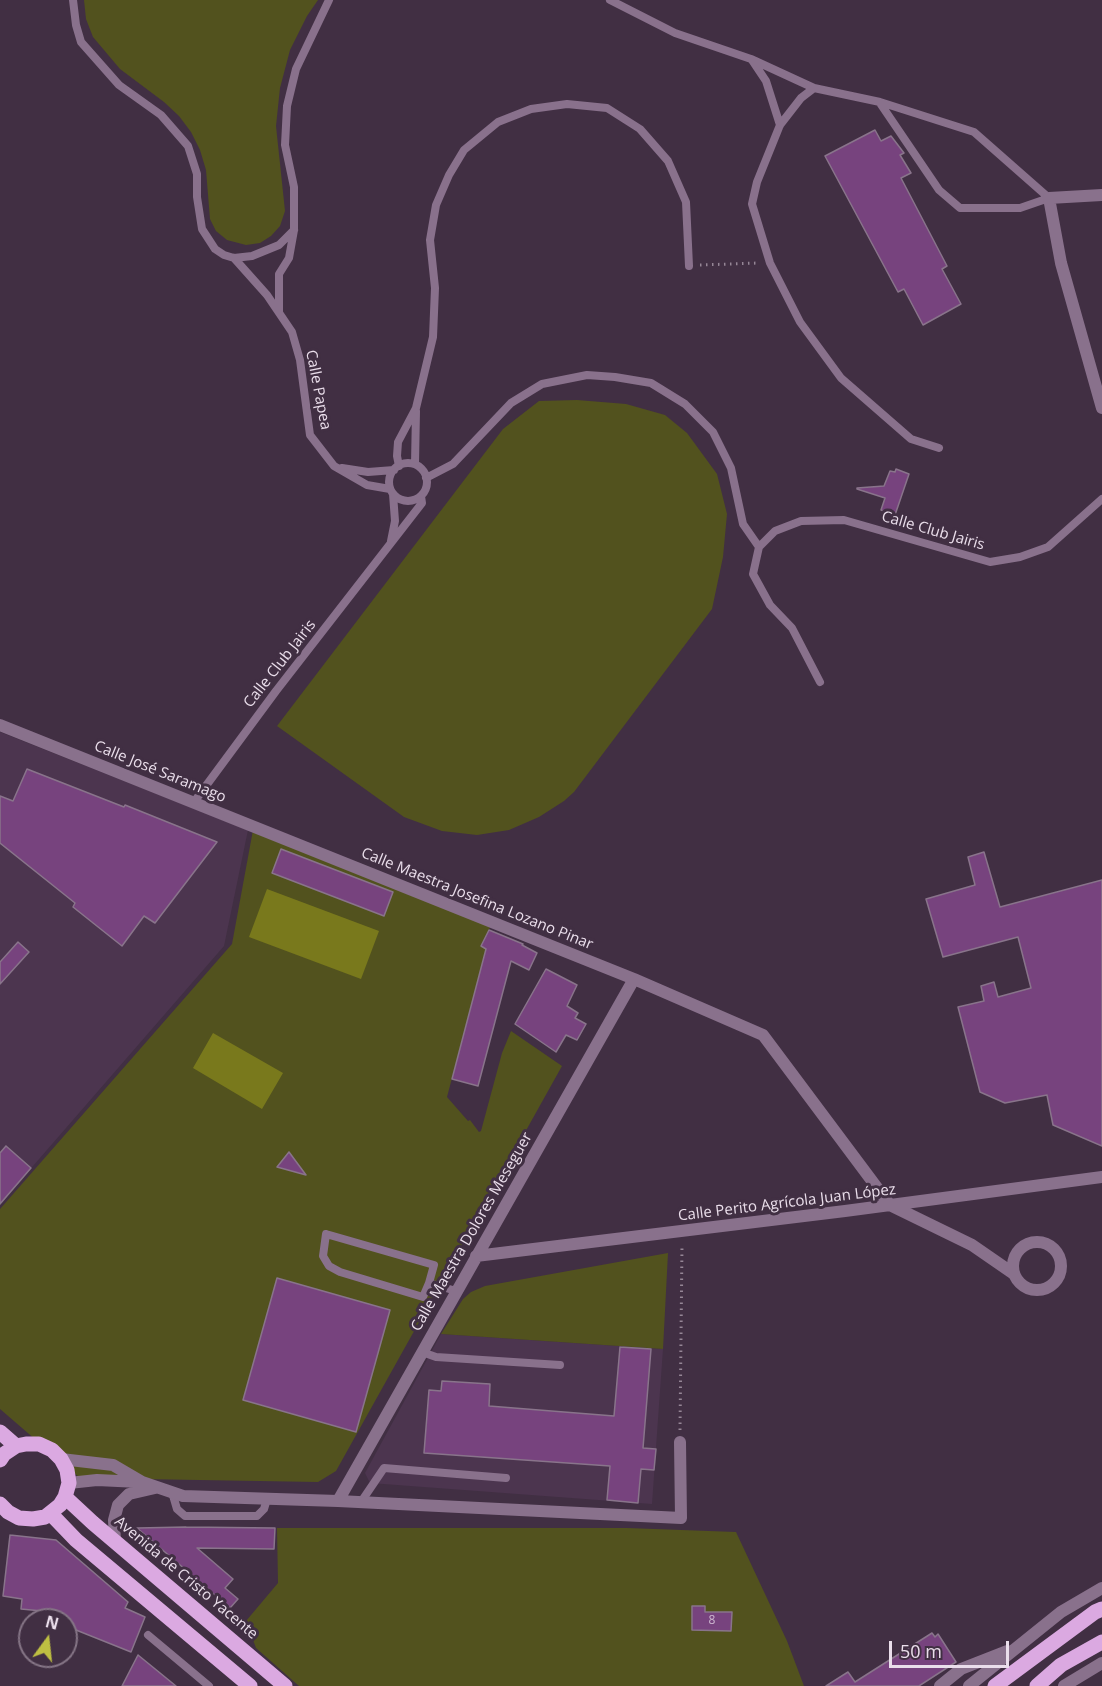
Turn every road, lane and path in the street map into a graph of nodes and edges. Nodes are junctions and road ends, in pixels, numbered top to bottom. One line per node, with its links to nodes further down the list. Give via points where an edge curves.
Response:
1 (73, 0): 11 (lane, Calle Papea, via 81,42 119,85 161,115 189,146 202,229 215,249)
2 (329, 0): 10 (lane, via 296,69 287,106 285,145 294,188)
3 (610, 0): 4 (lane, via 675,33)
4 (751, 59): 5 (lane); 7 (lane, via 766,81)
5 (814, 88): 6 (lane); 7 (lane)
6 (880, 102): 9 (lane, via 974,132); 9 (lane, via 939,190 960,208 1020,208)
7 (780, 125): 12 (lane, via 752,204)
8 (1102, 195): 9 (street)
9 (1049, 198): 16 (street, via 1061,263)
10 (294, 230): 11 (lane, via 271,249); 14 (lane, via 288,258 279,274)
11 (234, 258): 14 (lane, Calle Papea)
12 (770, 263): 13 (path); 17 (lane, via 800,322 841,378 911,439)
13 (689, 266): 15 (lane, via 686,202 668,161 640,129 607,108 567,104 531,109 498,122 464,150 436,205 430,240 435,288 433,337)
14 (279, 311): 19 (lane, Calle Papea, via 292,332 300,360 310,435)
15 (416, 408): 18 (lane); 20 (lane, via 398,442)
16 (1102, 408)
17 (939, 448)
18 (415, 464): 20 (lane); 21 (lane)
19 (338, 467): 20 (lane, via 368,472); 22 (lane, Calle Papea, via 367,485)
20 (396, 468): 22 (lane, via 389,482)
21 (426, 478): 23 (lane, via 427,486); 26 (lane, via 453,464 511,403 542,384 586,375 651,383 685,404 713,432 731,468 743,524)
22 (391, 491): 23 (lane, via 410,501); 25 (lane, via 395,522)
23 (421, 496): 25 (lane, Calle Club Jairis, via 422,503)
24 (1102, 499): 26 (lane, Calle Club Jairis, via 1048,547 990,562 844,520 801,521 775,531)
25 (391, 544): 29 (lane, Calle Club Jairis)
26 (759, 547): 27 (lane, via 753,574 770,605 792,628)
27 (820, 682)
28 (0, 725): 29 (street, Calle José Saramago)
29 (194, 802): 30 (street, Calle José Saramago)
30 (308, 848): 31 (street, Calle Maestra Josefina Lozano Pinar)
31 (634, 979): 33 (street, Calle Maestra Josefina Lozano Pinar, via 763,1035); 35 (street, Calle Maestra Dolores Meseguer)
32 (1102, 1177): 33 (street, Calle Perito Agrícola Juan López)
33 (890, 1205): 34 (street, Calle Perito Agrícola Juan López); 36 (street, via 972,1245)
34 (683, 1231): 35 (street, Calle Perito Agrícola Juan López); 42 (path)
35 (476, 1256): 38 (street, Calle Maestra Dolores Meseguer)
36 (1014, 1274): 36 (street, via 1028,1289 1046,1289 1060,1274 1060,1258 1041,1242 1024,1245 1014,1256)
37 (429, 1283): 37 (lane, via 434,1265 326,1234 323,1256 329,1266 340,1272 423,1297); 38 (lane)
38 (456, 1292): 39 (street, Calle Maestra Dolores Meseguer)
39 (422, 1352): 40 (lane, via 436,1357); 52 (street, Calle Maestra Dolores Meseguer)
40 (560, 1365)
41 (0, 1432): 43 (main road)
42 (680, 1442): 53 (street, via 681,1518)
43 (16, 1446): 44 (main road, via 39,1444); 45 (main road)
44 (61, 1459): 47 (street, via 113,1465); 49 (main road, via 67,1470)
45 (0, 1460)
46 (506, 1478): 53 (lane, via 384,1468)
47 (142, 1482): 48 (street); 49 (street, via 97,1480)
48 (155, 1488): 50 (street); 56 (street, via 129,1494 118,1504)
49 (67, 1490): 55 (main road); 56 (main road, Avenida de Cristo Yacente)
50 (172, 1492): 51 (street, via 183,1496); 51 (lane, via 177,1509 185,1516 257,1516)
51 (267, 1499): 52 (street)
52 (338, 1501): 53 (street)
53 (361, 1502)
54 (0, 1506): 55 (main road, via 19,1518)
55 (51, 1514): 63 (main road)
56 (115, 1542): 66 (main road, Avenida de Cristo Yacente)
57 (1102, 1588): 61 (street, via 1061,1612)
58 (1102, 1609): 69 (main road)
59 (148, 1635): 64 (lane)
60 (1102, 1642): 70 (main road, via 1061,1665)
61 (1019, 1646): 67 (street, via 961,1670); 68 (street)
62 (1102, 1663): 71 (street)
63 (234, 1681): 65 (main road)
64 (209, 1686)
65 (250, 1686)
66 (285, 1686)
67 (940, 1686)
68 (969, 1686)
69 (995, 1686)
70 (1037, 1686)
71 (1064, 1686)

